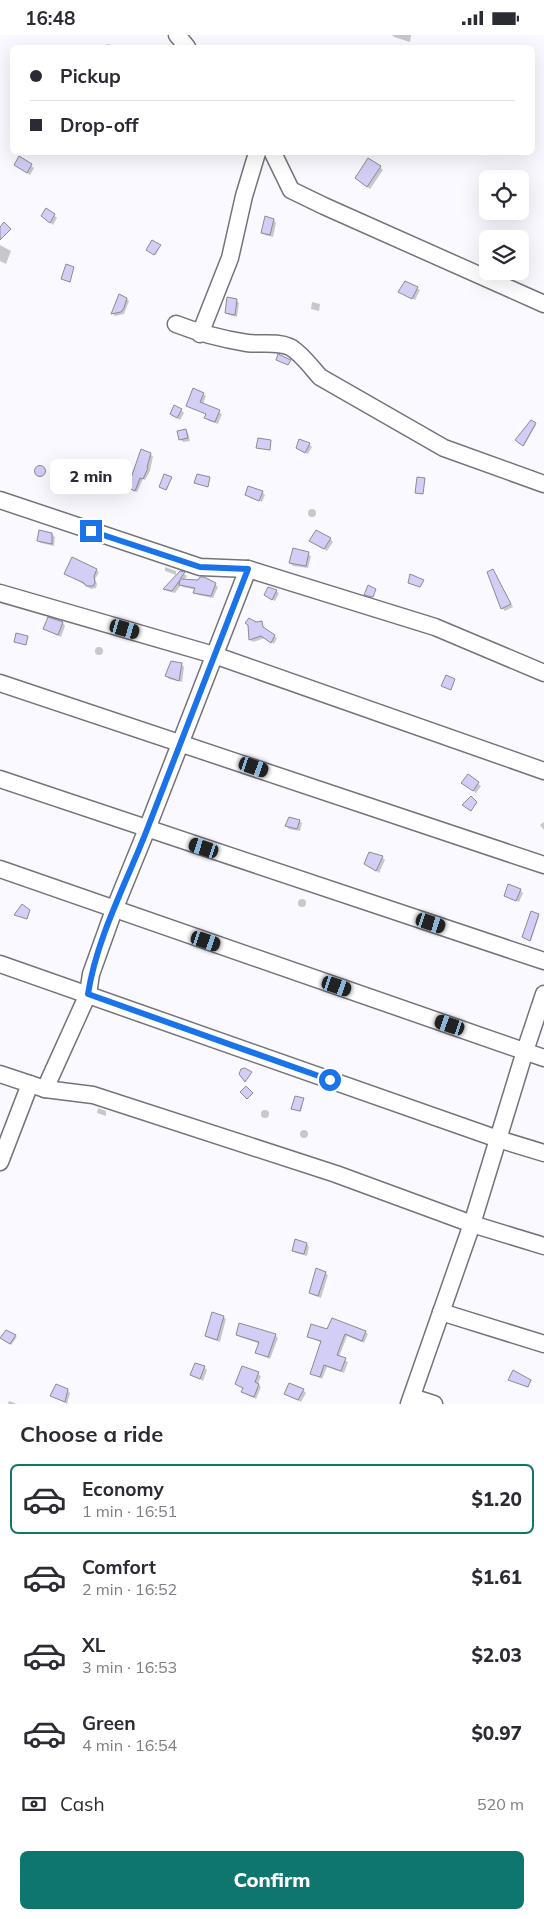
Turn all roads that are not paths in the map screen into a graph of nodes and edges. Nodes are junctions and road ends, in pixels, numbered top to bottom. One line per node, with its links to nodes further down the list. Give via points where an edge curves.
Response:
1 (177, 35): 2 (street)
2 (185, 45)
3 (256, 155): 7 (street, via 230,258)
4 (275, 155): 5 (street, via 291,190)
5 (544, 304)
6 (176, 324): 7 (street)
7 (200, 334): 8 (street, via 290,347 320,377 444,448)
8 (544, 484)
9 (0, 500): 10 (street, via 200,567)
10 (248, 569): 12 (street); 13 (street, via 435,627)
11 (0, 593): 12 (street)
12 (214, 655): 15 (street); 16 (street)
13 (544, 673)
14 (0, 683): 15 (street)
15 (181, 743): 18 (street); 19 (street)
16 (544, 771)
17 (0, 779): 18 (street)
18 (147, 829): 21 (street); 22 (street)
19 (544, 865)
20 (0, 869): 21 (street)
21 (114, 910): 24 (street, via 91,974); 26 (street)
22 (544, 961)
23 (0, 964): 24 (street)
24 (88, 994): 29 (street); 30 (street)
25 (544, 994): 26 (street)
26 (525, 1051): 27 (street); 30 (street)
27 (544, 1058)
28 (0, 1074): 29 (street)
29 (38, 1086): 32 (street); 33 (street, via 93,1095 336,1173)
30 (498, 1139): 31 (street); 33 (street)
31 (544, 1153)
32 (0, 1162)
33 (472, 1224): 34 (street); 35 (street)
34 (544, 1246)
35 (441, 1312): 36 (street); 37 (street)
36 (544, 1344)
37 (411, 1400): 38 (street)
38 (434, 1404)

